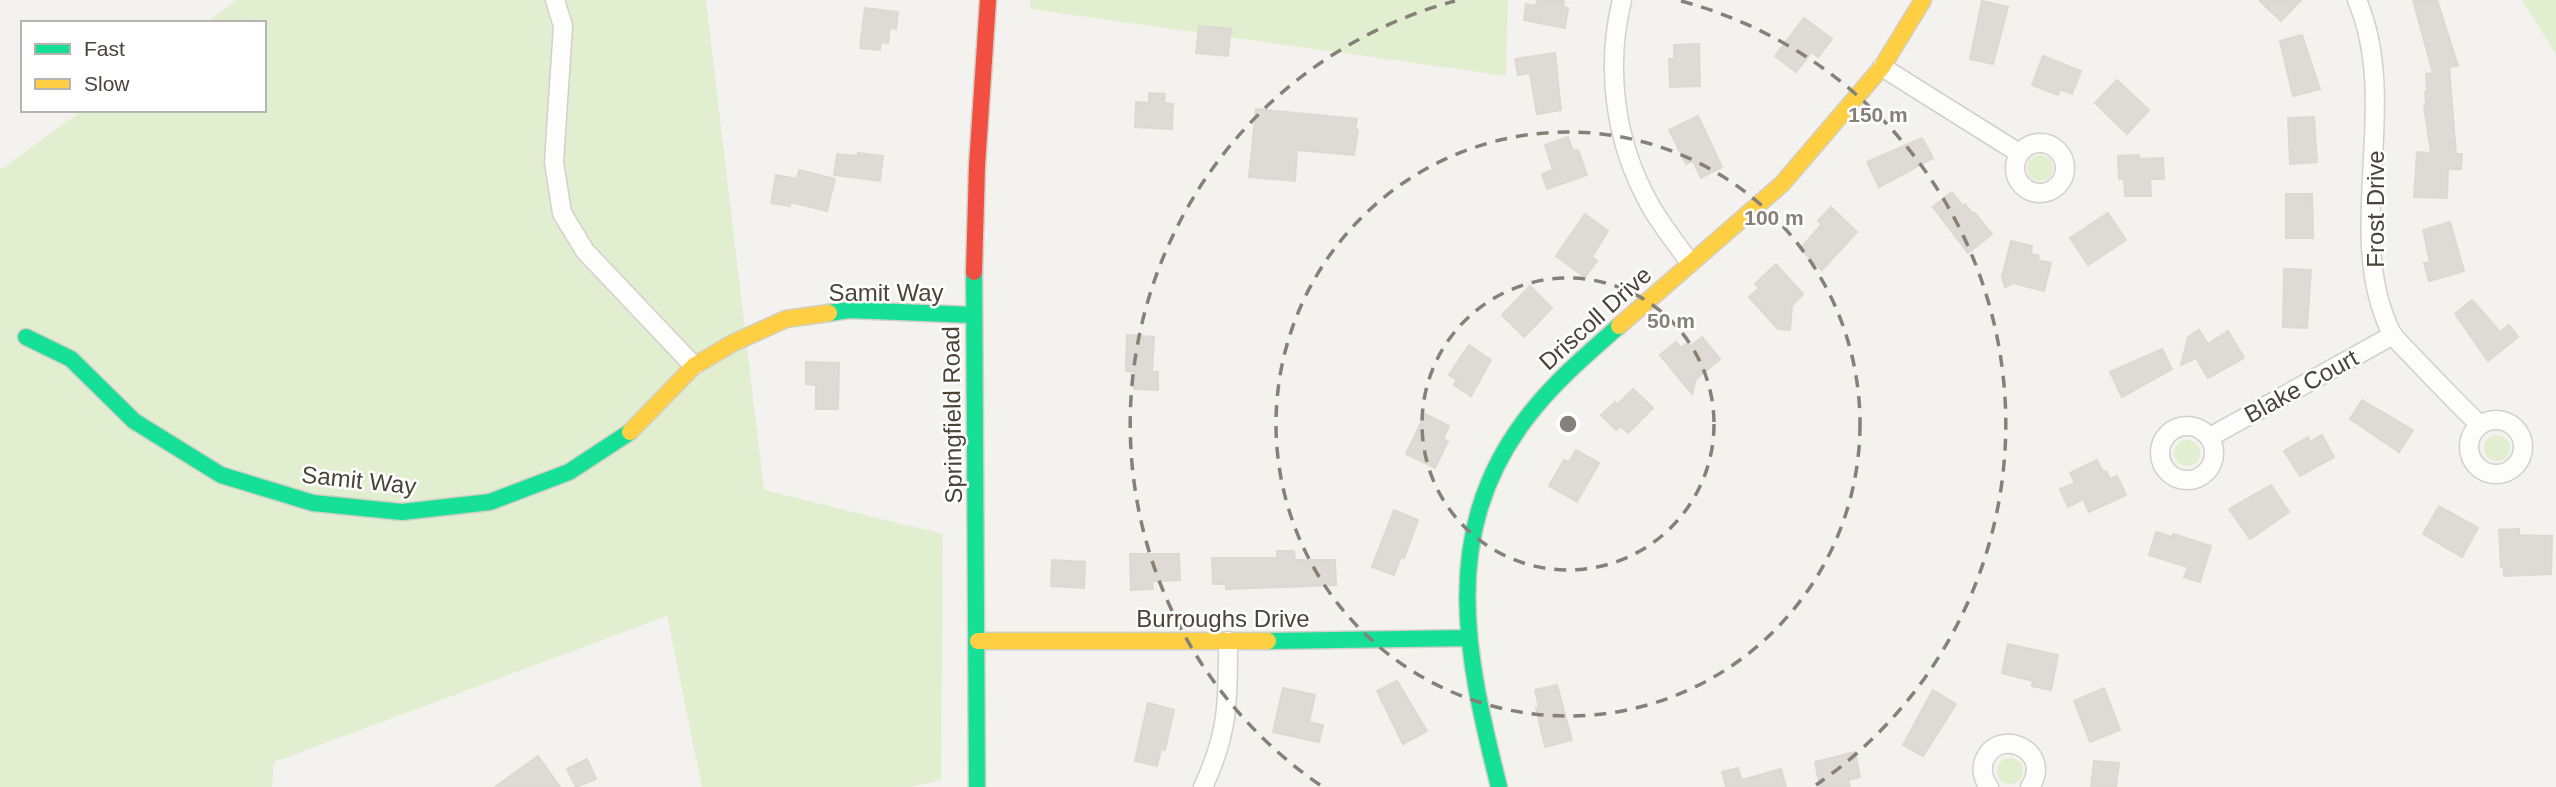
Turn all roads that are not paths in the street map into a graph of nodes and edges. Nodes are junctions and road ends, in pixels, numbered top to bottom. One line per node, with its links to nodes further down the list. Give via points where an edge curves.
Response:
1 (555, 0): 12 (street, via 564,26 554,162 562,213 585,251)
2 (988, 0): 9 (street, Springfield Road)
3 (1622, 0): 8 (street, via 1613,82 1623,137 1650,205)
4 (1923, 0): 6 (street, Driscoll Drive)
5 (2357, 0): 10 (street, Frost Drive, via 2368,33 2376,97 2372,252 2376,286)
6 (1882, 67): 7 (street); 8 (street, Driscoll Drive, via 1782,184)
7 (2020, 153)
8 (1690, 263): 15 (street, Driscoll Drive, via 1562,378 1515,433 1485,498 1475,535 1466,586)
9 (973, 315): 12 (street, Samit Way, via 849,310 786,319); 16 (street, Springfield Road)
10 (2393, 335): 13 (street, Frost Drive); 14 (street, Blake Court)
11 (26, 337): 12 (street, Samit Way, via 71,359 134,421 221,475 313,503 402,512 490,502 569,472 633,430)
12 (694, 366)
13 (2480, 425)
14 (2210, 437)
15 (1468, 638): 17 (street, Burroughs Drive); 20 (street, Driscoll Drive)
16 (978, 640): 17 (street, Burroughs Drive); 18 (street, Springfield Road)
17 (1228, 641): 19 (street, via 1224,733)
18 (977, 787)
19 (1203, 787)
20 (1499, 787)
21 (1989, 787): 22 (street, via 1983,775 1985,758 1997,746 2013,744 2034,758 2036,776)
22 (2030, 787)

